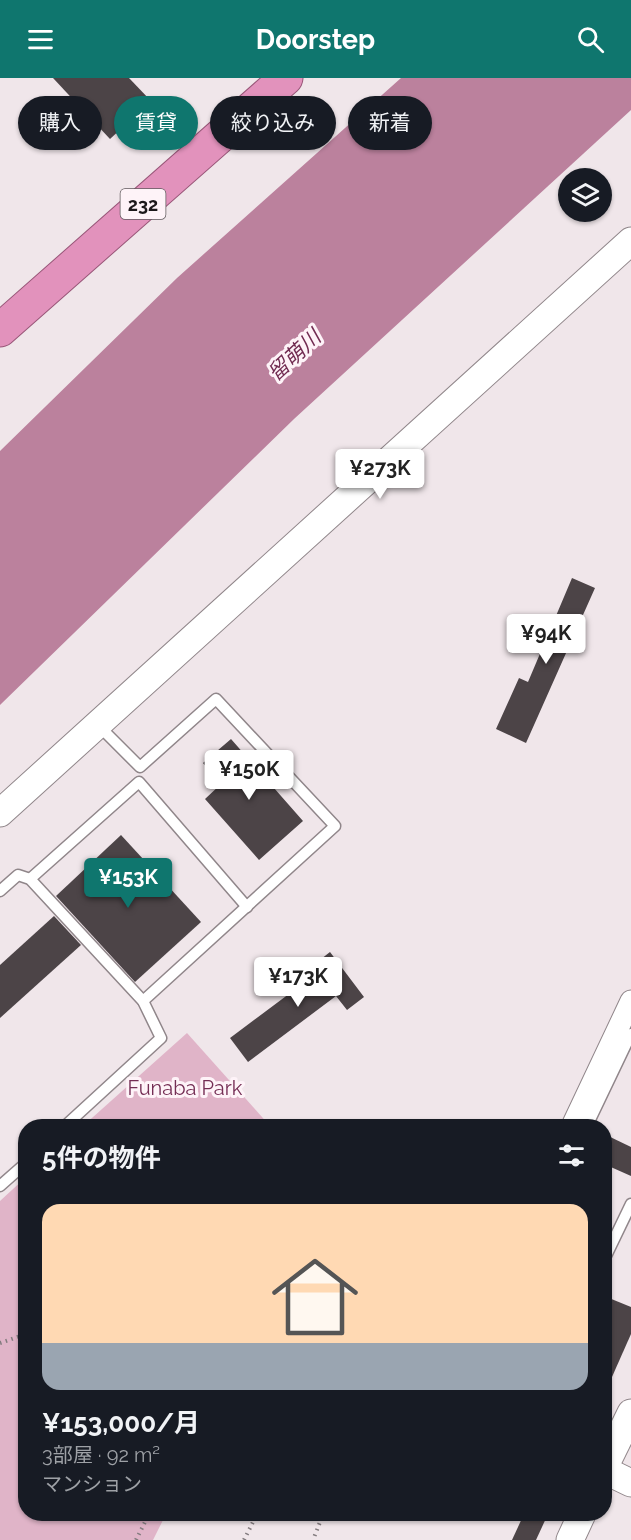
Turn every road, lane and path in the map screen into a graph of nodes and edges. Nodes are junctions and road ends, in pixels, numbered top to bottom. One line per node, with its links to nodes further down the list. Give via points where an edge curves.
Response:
1 (286, 78): 3 (highway, 232)
2 (631, 241): 4 (street)
3 (0, 330)
4 (98, 725): 5 (lane); 7 (street)
5 (140, 767): 6 (lane); 10 (lane, via 216,699 335,826)
6 (139, 782): 8 (lane); 10 (lane)
7 (0, 813)
8 (30, 879): 9 (lane, via 18,875); 11 (lane)
9 (0, 891)
10 (247, 907): 11 (lane)
11 (142, 1001): 14 (lane, via 161,1038)
12 (631, 1001): 15 (street)
13 (631, 1034): 16 (lane)
14 (73, 1119)
15 (575, 1119)
16 (590, 1119)
17 (18, 1170): 18 (lane)
18 (0, 1186)
19 (631, 1204): 20 (lane)
20 (612, 1243)
21 (18, 1337): 22 (path)
22 (0, 1343)
23 (631, 1413): 24 (street)
24 (612, 1452)
25 (612, 1473): 26 (street)
26 (631, 1483)
27 (146, 1521): 31 (path)
28 (254, 1521): 32 (path)
29 (319, 1521): 33 (path)
30 (579, 1521): 34 (street)
31 (136, 1540)
32 (244, 1540)
33 (313, 1540)
34 (570, 1540)

